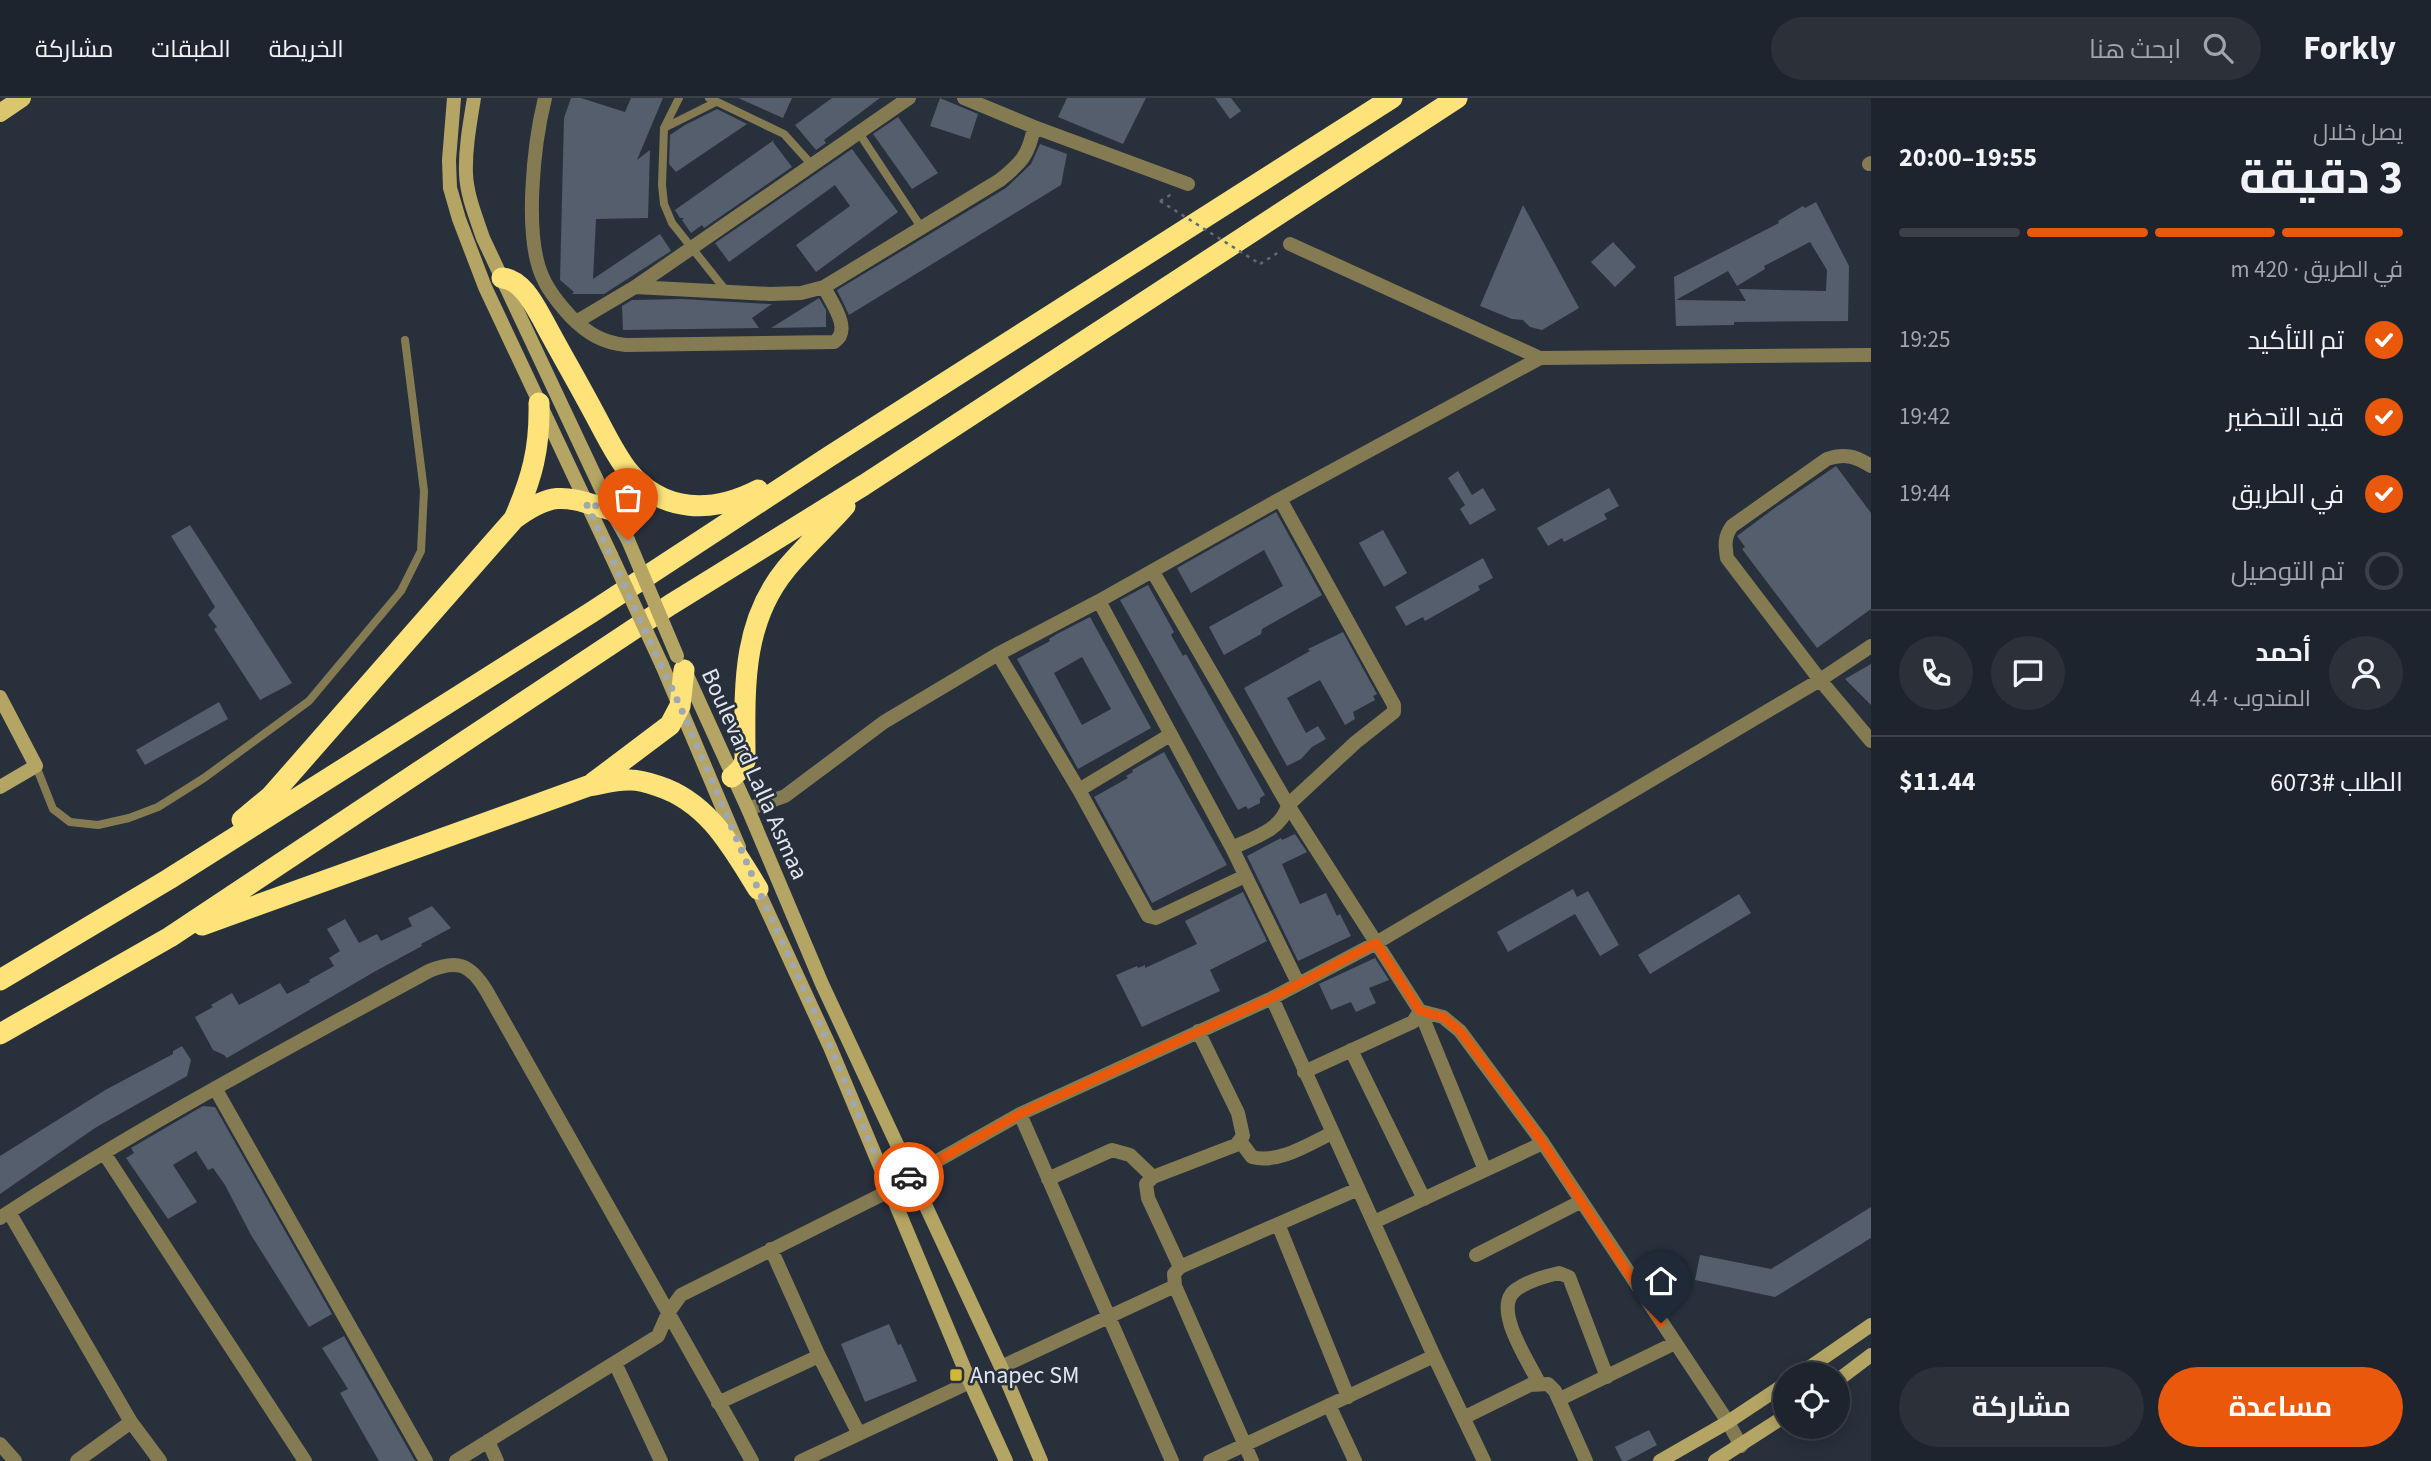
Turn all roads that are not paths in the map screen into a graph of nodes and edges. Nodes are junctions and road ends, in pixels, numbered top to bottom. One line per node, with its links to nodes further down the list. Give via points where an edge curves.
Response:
1 (22, 98): 11 (main road)
2 (454, 98): 28 (main road, Boulevard Lalla Asmaa, via 449,160 453,198 485,287)
3 (474, 98): 20 (main road, Boulevard Lalla Asmaa, via 466,175 483,238)
4 (545, 98): 24 (street, via 533,196 536,258 552,294)
5 (679, 98): 13 (lane)
6 (909, 98): 14 (street)
7 (964, 98): 12 (street)
8 (1392, 98): 29 (highway)
9 (1457, 98): 31 (highway)
10 (713, 100): 13 (lane); 15 (lane, via 784,134)
11 (0, 113)
12 (1034, 127): 16 (street); 17 (street, via 1031,149 1018,165)
13 (664, 128): 19 (lane, via 664,204)
14 (859, 133): 15 (street); 17 (lane)
15 (812, 165): 19 (street)
16 (1188, 184)
17 (921, 227): 21 (street)
18 (1290, 244): 27 (street)
19 (692, 248): 22 (street); 23 (lane)
20 (502, 278): 29 (highway, via 519,285 538,312 629,472 669,501 725,504); 34 (main road, Boulevard Lalla Asmaa)
21 (824, 287): 23 (street, via 801,293); 24 (street, via 842,324 843,332 834,342 626,345 609,343)
22 (635, 288): 23 (street); 24 (street)
23 (727, 292)
24 (576, 322)
25 (405, 340): 46 (lane, via 424,491 421,551 401,591 309,701 204,778 158,807 129,818 98,825 70,822 52,809)
26 (1871, 355): 27 (street)
27 (1540, 358): 32 (street)
28 (539, 403): 33 (main road, Boulevard Lalla Asmaa); 35 (highway, via 536,458)
29 (830, 456): 55 (highway)
30 (1871, 466): 41 (street, via 1851,456 1827,459 1726,534 1727,558)
31 (864, 485): 47 (highway, via 785,570 761,607 747,659 745,761); 57 (highway, via 670,605)
32 (1280, 499): 36 (street); 51 (street, via 1395,709)
33 (586, 503): 34 (highway); 35 (highway, via 557,498); 43 (main road, Boulevard Lalla Asmaa, bridge)
34 (611, 510): 40 (main road, Boulevard Lalla Asmaa, bridge)
35 (514, 519): 55 (highway, via 271,796)
36 (1153, 572): 37 (street); 51 (street)
37 (1100, 601): 39 (street); 44 (street)
38 (1871, 646): 41 (street)
39 (999, 654): 50 (street); 52 (street, via 884,722 785,796)
40 (681, 663): 43 (highway); 47 (main road, Boulevard Lalla Asmaa)
41 (1820, 680): 45 (street); 58 (street)
42 (0, 697): 46 (main road)
43 (680, 706): 47 (main road, Boulevard Lalla Asmaa); 48 (highway, via 665,731)
44 (1170, 735): 50 (street); 53 (street)
45 (1871, 741)
46 (36, 766): 49 (main road)
47 (722, 782): 52 (main road, Boulevard Lalla Asmaa); 56 (main road, Boulevard Lalla Asmaa)
48 (588, 786): 56 (highway, via 631,780 681,796 709,818); 57 (highway)
49 (0, 787)
50 (1079, 790): 54 (street, via 1148,916)
51 (1288, 805): 53 (street, via 1279,823); 58 (street)
52 (748, 809): 74 (main road, Boulevard Lalla Asmaa, via 822,984)
53 (1232, 848): 54 (street)
54 (1245, 876): 60 (street)
55 (169, 879): 59 (highway)
56 (758, 889): 78 (main road, Boulevard Lalla Asmaa)
57 (170, 937): 64 (highway)
58 (1376, 943): 60 (street); 62 (street)
59 (0, 980)
60 (1298, 983): 61 (street)
61 (1272, 998): 63 (street); 66 (street)
62 (1420, 1011): 65 (street, via 1413,1022); 71 (street, via 1443,1017 1460,1031); 73 (street)
63 (1198, 1031): 68 (street); 70 (street, via 1238,1113)
64 (0, 1034)
65 (1351, 1050): 66 (street); 79 (street)
66 (1304, 1072): 69 (street)
67 (215, 1088): 72 (street); 88 (street, via 429,971 453,964 464,967 486,989); 121 (street)
68 (1020, 1114): 74 (street); 76 (street)
69 (1332, 1133): 70 (street, via 1268,1159 1252,1157); 77 (street)
70 (1240, 1141): 75 (street)
71 (1543, 1143): 73 (street); 80 (street)
72 (104, 1153): 81 (street); 120 (street)
73 (1485, 1170): 79 (street)
74 (912, 1175): 78 (street); 97 (main road, Boulevard Lalla Asmaa)
75 (1153, 1177): 76 (street, via 1130,1155 1112,1150); 86 (street, via 1146,1191)
76 (1048, 1179): 89 (street)
77 (1358, 1189): 82 (street); 83 (street)
78 (890, 1191): 84 (street); 100 (main road, Boulevard Lalla Asmaa)
79 (1424, 1199): 82 (street)
80 (1580, 1202): 85 (street); 91 (street)
81 (5, 1215): 108 (street)
82 (1374, 1222): 94 (street)
83 (1278, 1224): 86 (street); 103 (street)
84 (771, 1249): 88 (street, via 681,1295); 93 (street)
85 (1476, 1255)
86 (1180, 1267): 87 (street, via 1174,1274)
87 (1175, 1286): 89 (street); 114 (street)
88 (668, 1313): 96 (street, via 658,1336); 105 (street)
89 (1108, 1317): 97 (street); 129 (street)
90 (1871, 1325): 95 (main road)
91 (1675, 1343): 99 (street); 109 (street)
92 (1871, 1355): 98 (main road)
93 (819, 1356): 105 (street); 111 (street)
94 (1434, 1356): 103 (street); 107 (street)
95 (1817, 1362)
96 (615, 1363): 112 (street); 124 (street)
97 (1001, 1367): 128 (main road, Boulevard Lalla Asmaa)
98 (1850, 1371)
99 (1607, 1377): 101 (street, via 1569,1277 1559,1273 1515,1289 1507,1300 1506,1316); 104 (street)
100 (970, 1382): 111 (street); 127 (main road, Boulevard Lalla Asmaa)
101 (1539, 1383): 104 (street, via 1548,1384); 107 (street)
102 (1773, 1392): 109 (main road)
103 (1348, 1396): 106 (street)
104 (1560, 1399): 134 (street)
105 (718, 1403): 125 (street)
106 (1329, 1405): 114 (street); 132 (street)
107 (1465, 1417): 133 (street)
108 (131, 1422): 118 (street); 119 (street)
109 (1728, 1422): 115 (street); 135 (main road)
110 (1773, 1424): 115 (main road)
111 (859, 1434): 126 (street)
112 (488, 1441): 122 (street); 123 (street)
113 (0, 1444): 117 (street)
114 (1244, 1445): 130 (street); 131 (street)
115 (1741, 1446): 116 (main road)
116 (1724, 1459)
117 (15, 1461)
118 (77, 1461)
119 (160, 1461)
120 (305, 1461)
121 (426, 1461)
122 (456, 1461)
123 (497, 1461)
124 (662, 1461)
125 (752, 1461)
126 (801, 1461)
127 (1006, 1461)
128 (1041, 1461)
129 (1172, 1461)
130 (1210, 1461)
131 (1252, 1461)
132 (1355, 1461)
133 (1484, 1461)
134 (1586, 1461)
135 (1660, 1461)

